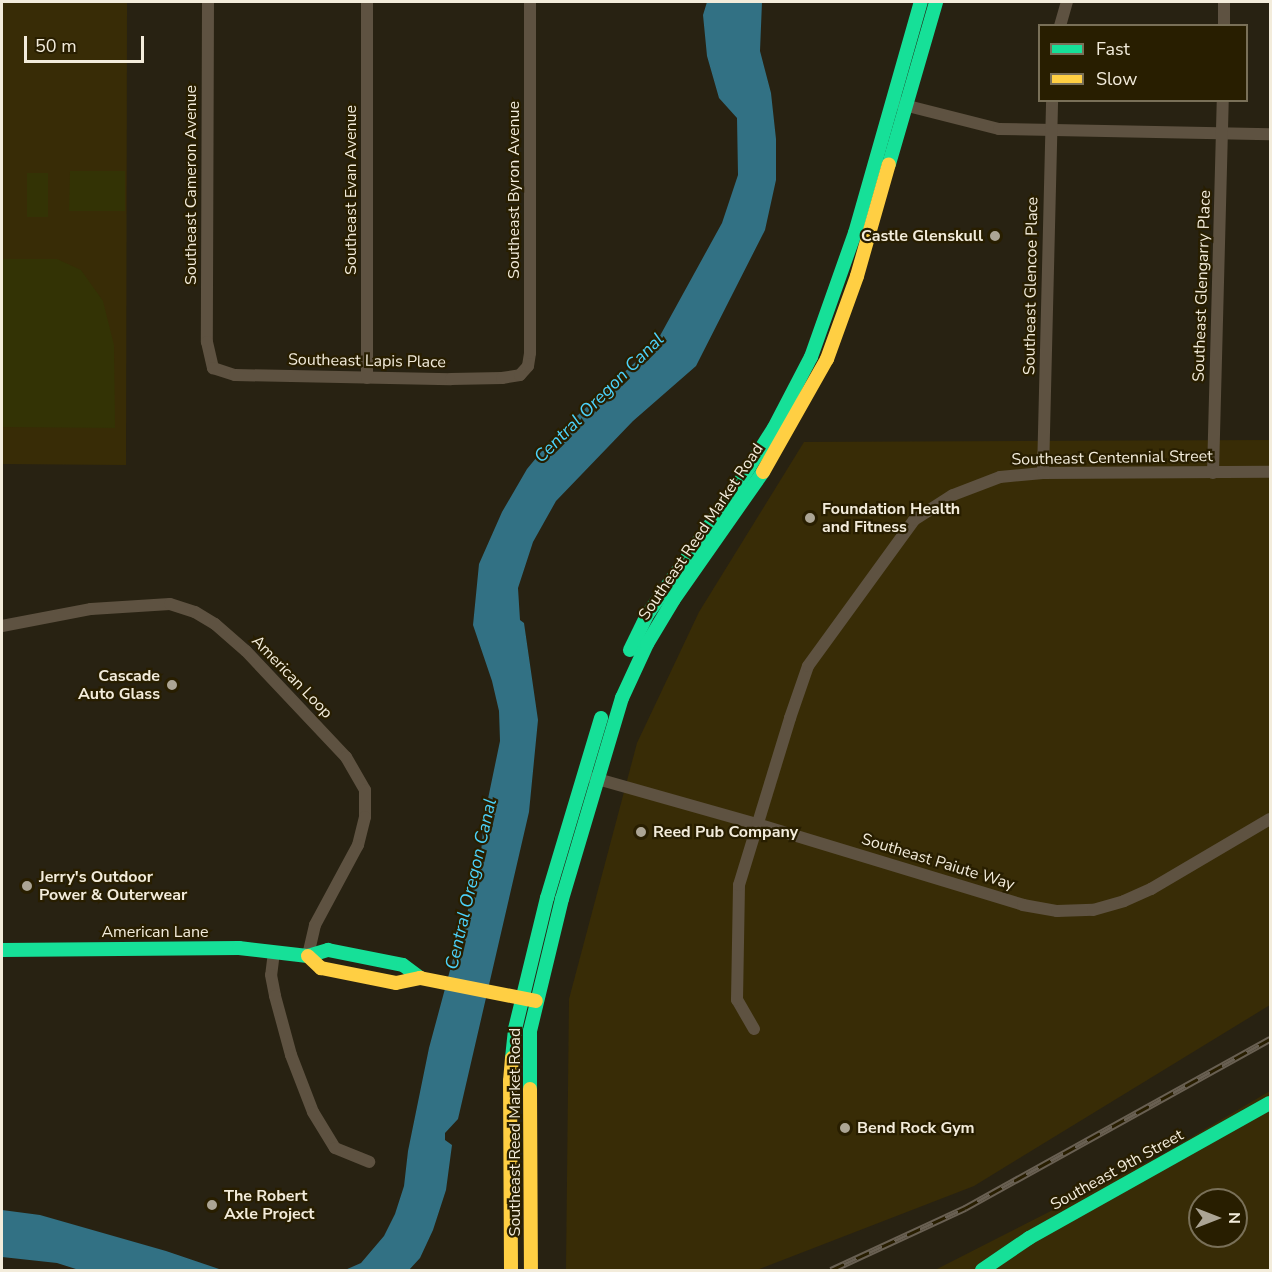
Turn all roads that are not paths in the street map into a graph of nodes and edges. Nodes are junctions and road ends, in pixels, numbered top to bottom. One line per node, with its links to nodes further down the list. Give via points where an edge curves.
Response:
1 (208, 2): 17 (street, Southeast Cameron Avenue, via 207,342)
2 (367, 2): 19 (street, Southeast Evan Avenue)
3 (530, 2): 18 (street, Southeast Byron Avenue, via 530,353 528,366)
4 (921, 2): 10 (main road, Southeast Reed Market Road)
5 (936, 2): 13 (main road, Southeast Reed Market Road)
6 (1067, 2): 8 (street)
7 (1224, 2): 9 (street)
8 (1061, 24)
9 (1224, 24)
10 (893, 102): 13 (street); 24 (main road, Southeast Reed Market Road, via 855,233 812,357 736,488 647,615 610,692)
11 (1052, 102): 14 (street, Southeast Glencoe Place)
12 (1223, 102): 15 (street, Southeast Glengarry Place)
13 (907, 106): 14 (street, via 981,127); 24 (main road, Southeast Reed Market Road, via 857,276 827,359 758,480 647,644)
14 (1050, 130): 15 (street); 21 (street, Southeast Glencoe Place)
15 (1222, 133): 16 (street); 22 (street, Southeast Glengarry Place)
16 (1270, 134)
17 (213, 368): 19 (street, Southeast Lapis Place, via 235,375)
18 (520, 375): 19 (street, Southeast Lapis Place)
19 (367, 378)
20 (1270, 472): 22 (street, Southeast Centennial Street)
21 (1043, 473): 22 (street, Southeast Centennial Street); 26 (street, Southeast Centennial Street, via 1000,477 953,495 909,526 808,666)
22 (1213, 473)
23 (2, 626): 29 (street, American Loop, via 91,609 170,604 195,612 246,651 346,757 365,790 365,817 358,845 315,925)
24 (590, 777): 26 (street, Southeast Paiute Way); 31 (main road, Southeast Reed Market Road); 32 (main road, Southeast Reed Market Road)
25 (1270, 819): 26 (street, Southeast Paiute Way, via 1124,902 1093,910 1057,911 1023,905)
26 (757, 824): 33 (street, Southeast Centennial Street, via 739,885 736,930 737,1000)
27 (2, 950): 28 (main road, American Lane, via 204,948)
28 (274, 952): 29 (main road, American Lane); 35 (street, via 271,975 275,996 291,1055 313,1112 335,1148)
29 (308, 956): 30 (main road, American Lane, via 321,968 396,983); 30 (main road, American Lane, via 328,950 349,954 403,965)
30 (420, 978): 31 (main road, American Lane)
31 (521, 998): 32 (main road, American Lane); 36 (main road, Southeast Reed Market Road, via 510,1081)
32 (536, 1001): 37 (main road, Southeast Reed Market Road, via 530,1031)
33 (754, 1029)
34 (1270, 1103): 38 (main road, Southeast 9th Street, via 1029,1238)
35 (369, 1162)
36 (511, 1270)
37 (531, 1270)
38 (982, 1270)

